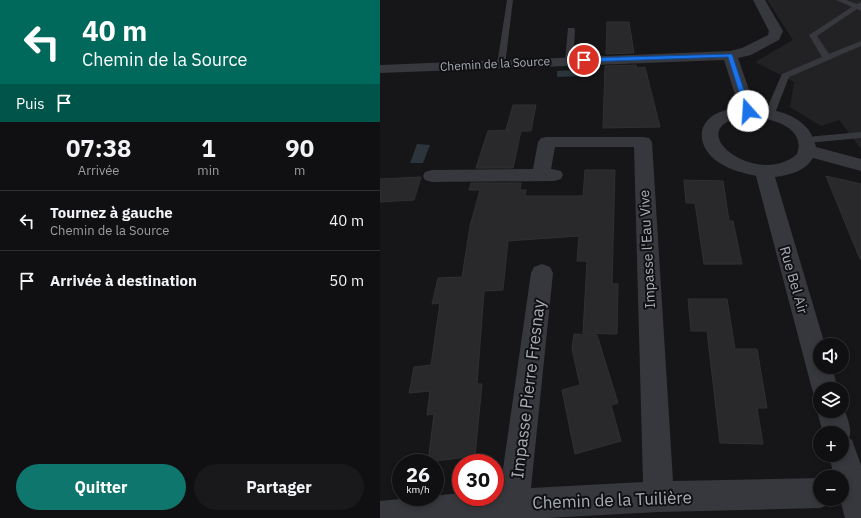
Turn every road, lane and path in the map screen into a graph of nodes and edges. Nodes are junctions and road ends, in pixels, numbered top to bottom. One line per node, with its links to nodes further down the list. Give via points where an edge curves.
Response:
1 (510, 0): 10 (lane)
2 (759, 0): 7 (street, Chemin de la Source, via 776,31 774,37 746,52)
3 (839, 0): 4 (lane)
4 (860, 6): 8 (lane, via 814,35)
5 (571, 30): 9 (lane)
6 (861, 43): 8 (lane)
7 (730, 55): 9 (street, Chemin de la Source); 12 (street)
8 (827, 58): 13 (lane, via 785,76)
9 (569, 61): 10 (street, Chemin de la Source)
10 (501, 64): 11 (street, Chemin de la Source)
11 (380, 69)
12 (748, 111): 13 (street); 17 (street, via 732,113 719,119 711,128 710,139 722,157 748,169)
13 (770, 113): 15 (street, via 800,129)
14 (861, 134): 15 (lane)
15 (807, 146): 16 (street); 17 (street, via 803,160 793,166)
16 (861, 165)
17 (764, 171): 20 (street, Rue Bel Air)
18 (432, 176): 23 (street, Impasse l'Eau Vive, via 547,175 547,142 643,142)
19 (542, 273): 25 (street, Impasse Pierre Fresnay)
20 (823, 382)
21 (844, 462): 24 (street)
22 (813, 493): 23 (street, Chemin de la Tuilière)
23 (659, 498): 25 (street, Chemin de la Tuilière)
24 (852, 501)
25 (514, 504): 26 (street, Chemin de la Tuilière)
26 (380, 517)

